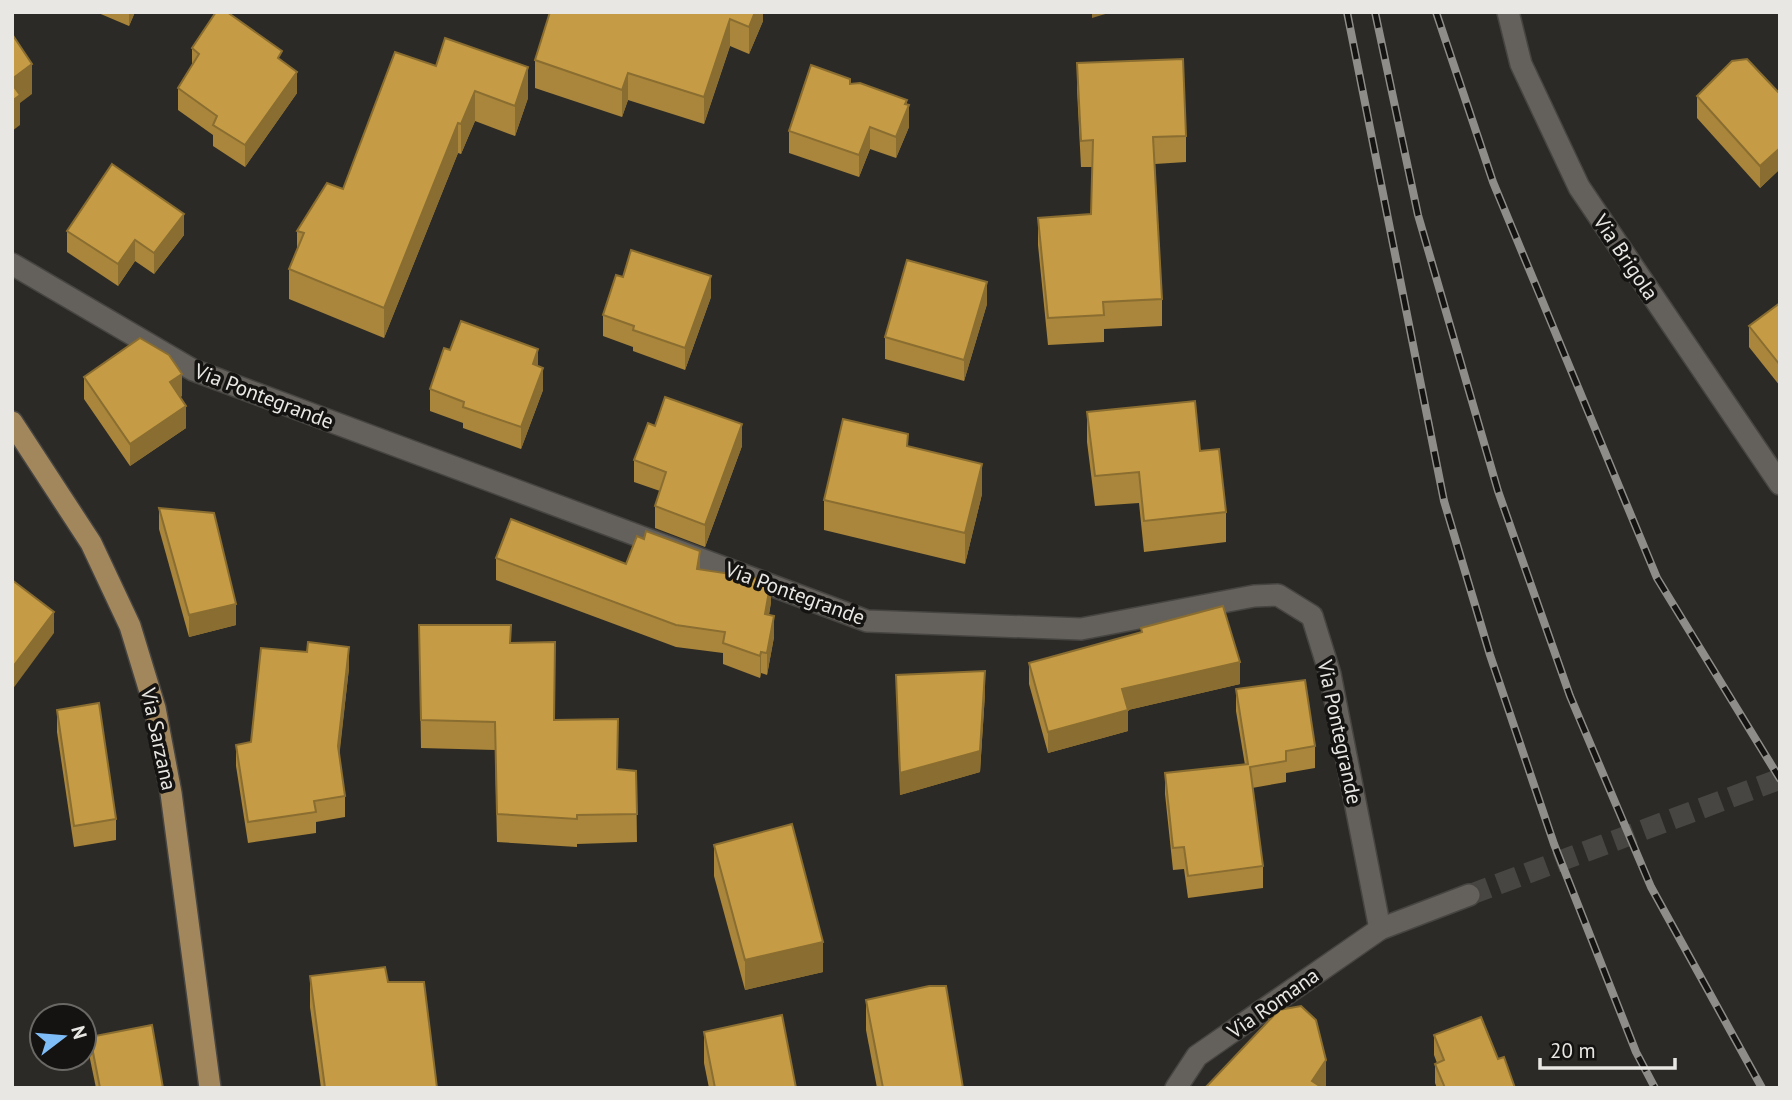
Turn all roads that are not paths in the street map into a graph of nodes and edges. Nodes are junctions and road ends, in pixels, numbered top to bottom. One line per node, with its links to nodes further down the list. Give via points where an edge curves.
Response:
1 (1508, 12): 4 (street, Via Brigola, via 1521,64 1579,187)
2 (12, 264): 6 (street, Via Pontegrande, via 193,370 867,621 1081,629 1278,595 1312,616 1330,674)
3 (12, 422): 7 (main road, Via Sarzana, via 91,543 130,626 155,708 171,793)
4 (1780, 484)
5 (1469, 895): 6 (street, Via Romana)
6 (1380, 929): 8 (street, Via Romana, via 1197,1056)
7 (210, 1088)
8 (1176, 1088)

